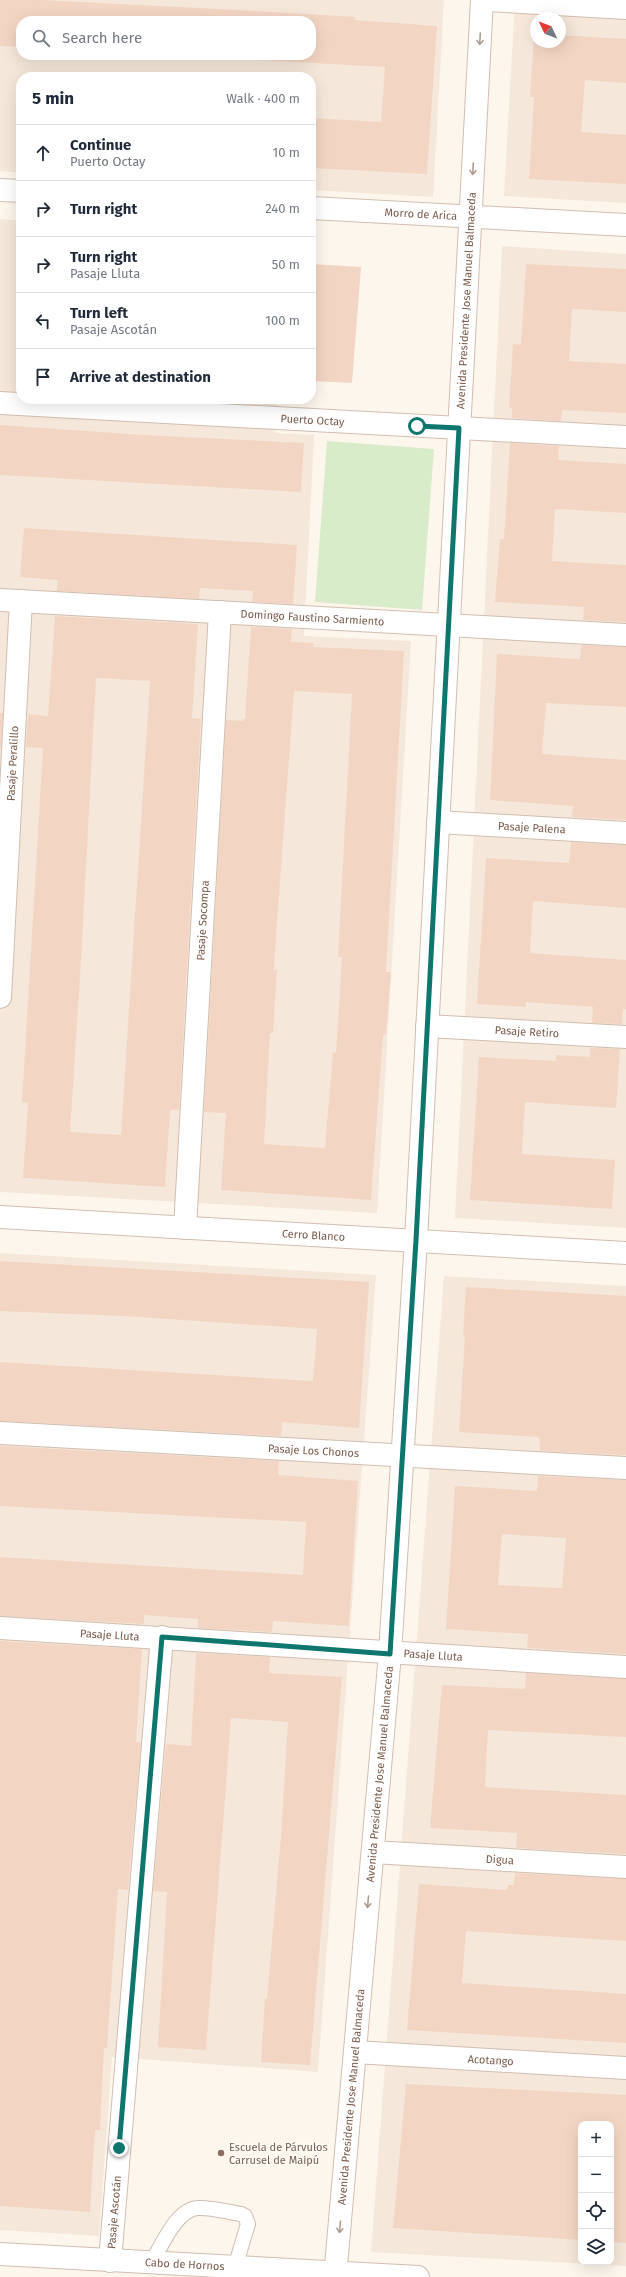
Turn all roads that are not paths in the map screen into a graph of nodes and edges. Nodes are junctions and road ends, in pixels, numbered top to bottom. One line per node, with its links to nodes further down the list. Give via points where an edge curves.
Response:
1 (482, 0): 7 (street, Avenida Presidente Jose Manuel Balmaceda, one-way to 7)
2 (488, 0): 3 (street)
3 (626, 8)
4 (0, 190): 5 (street)
5 (16, 191)
6 (316, 208): 7 (street, Morro de Arica)
7 (470, 216): 8 (street, Morro de Arica); 12 (street, Avenida Presidente Jose Manuel Balmaceda)
8 (626, 225)
9 (0, 403): 10 (street, Puerto Octay)
10 (16, 404)
11 (18, 404): 12 (street, Puerto Octay)
12 (459, 428): 13 (street, Puerto Octay); 17 (street, Avenida Presidente Jose Manuel Balmaceda)
13 (626, 437)
14 (0, 600): 15 (street, Domingo Faustino Sarmiento)
15 (21, 601): 16 (street, Domingo Faustino Sarmiento); 21 (street, Pasaje Peralillo)
16 (220, 612): 17 (street, Domingo Faustino Sarmiento); 25 (street, Pasaje Socompa)
17 (449, 625): 18 (street, Domingo Faustino Sarmiento); 19 (street, Avenida Presidente Jose Manuel Balmaceda)
18 (626, 635)
19 (438, 822): 20 (street, Pasaje Palena); 22 (street, Avenida Presidente Jose Manuel Balmaceda)
20 (626, 833)
21 (0, 997)
22 (427, 1026): 23 (street, Pasaje Retiro); 26 (street, Avenida Presidente Jose Manuel Balmaceda)
23 (626, 1037)
24 (0, 1217): 25 (street, Cerro Blanco)
25 (186, 1228): 26 (street, Cerro Blanco)
26 (416, 1240): 27 (street, Cerro Blanco); 29 (street, Avenida Presidente Jose Manuel Balmaceda)
27 (626, 1252)
28 (0, 1433): 29 (street, Pasaje Los Chonos)
29 (403, 1456): 30 (street, Pasaje Los Chonos); 33 (street, Avenida Presidente Jose Manuel Balmaceda)
30 (626, 1468)
31 (0, 1628): 32 (street, Pasaje Lluta)
32 (162, 1637): 33 (street, Pasaje Lluta); 40 (street, Pasaje Ascotán)
33 (390, 1654): 34 (street, Pasaje Lluta); 35 (street, Avenida Presidente Jose Manuel Balmaceda)
34 (626, 1667)
35 (373, 1852): 36 (street, Digua); 37 (street, Avenida Presidente Jose Manuel Balmaceda, one-way to 37)
36 (626, 1867)
37 (355, 2052): 38 (street, Acotango); 43 (street, Avenida Presidente Jose Manuel Balmaceda, one-way to 43)
38 (626, 2068)
39 (0, 2254): 40 (street, Cabo de Hornos)
40 (110, 2260): 41 (street, Cabo de Hornos)
41 (151, 2263): 42 (street, Cabo de Hornos); 42 (lane, via 180,2216 187,2210 198,2208 245,2216 248,2224)
42 (234, 2267): 43 (street, Cabo de Hornos)
43 (335, 2275): 44 (street, Cabo de Hornos)
44 (418, 2277)

